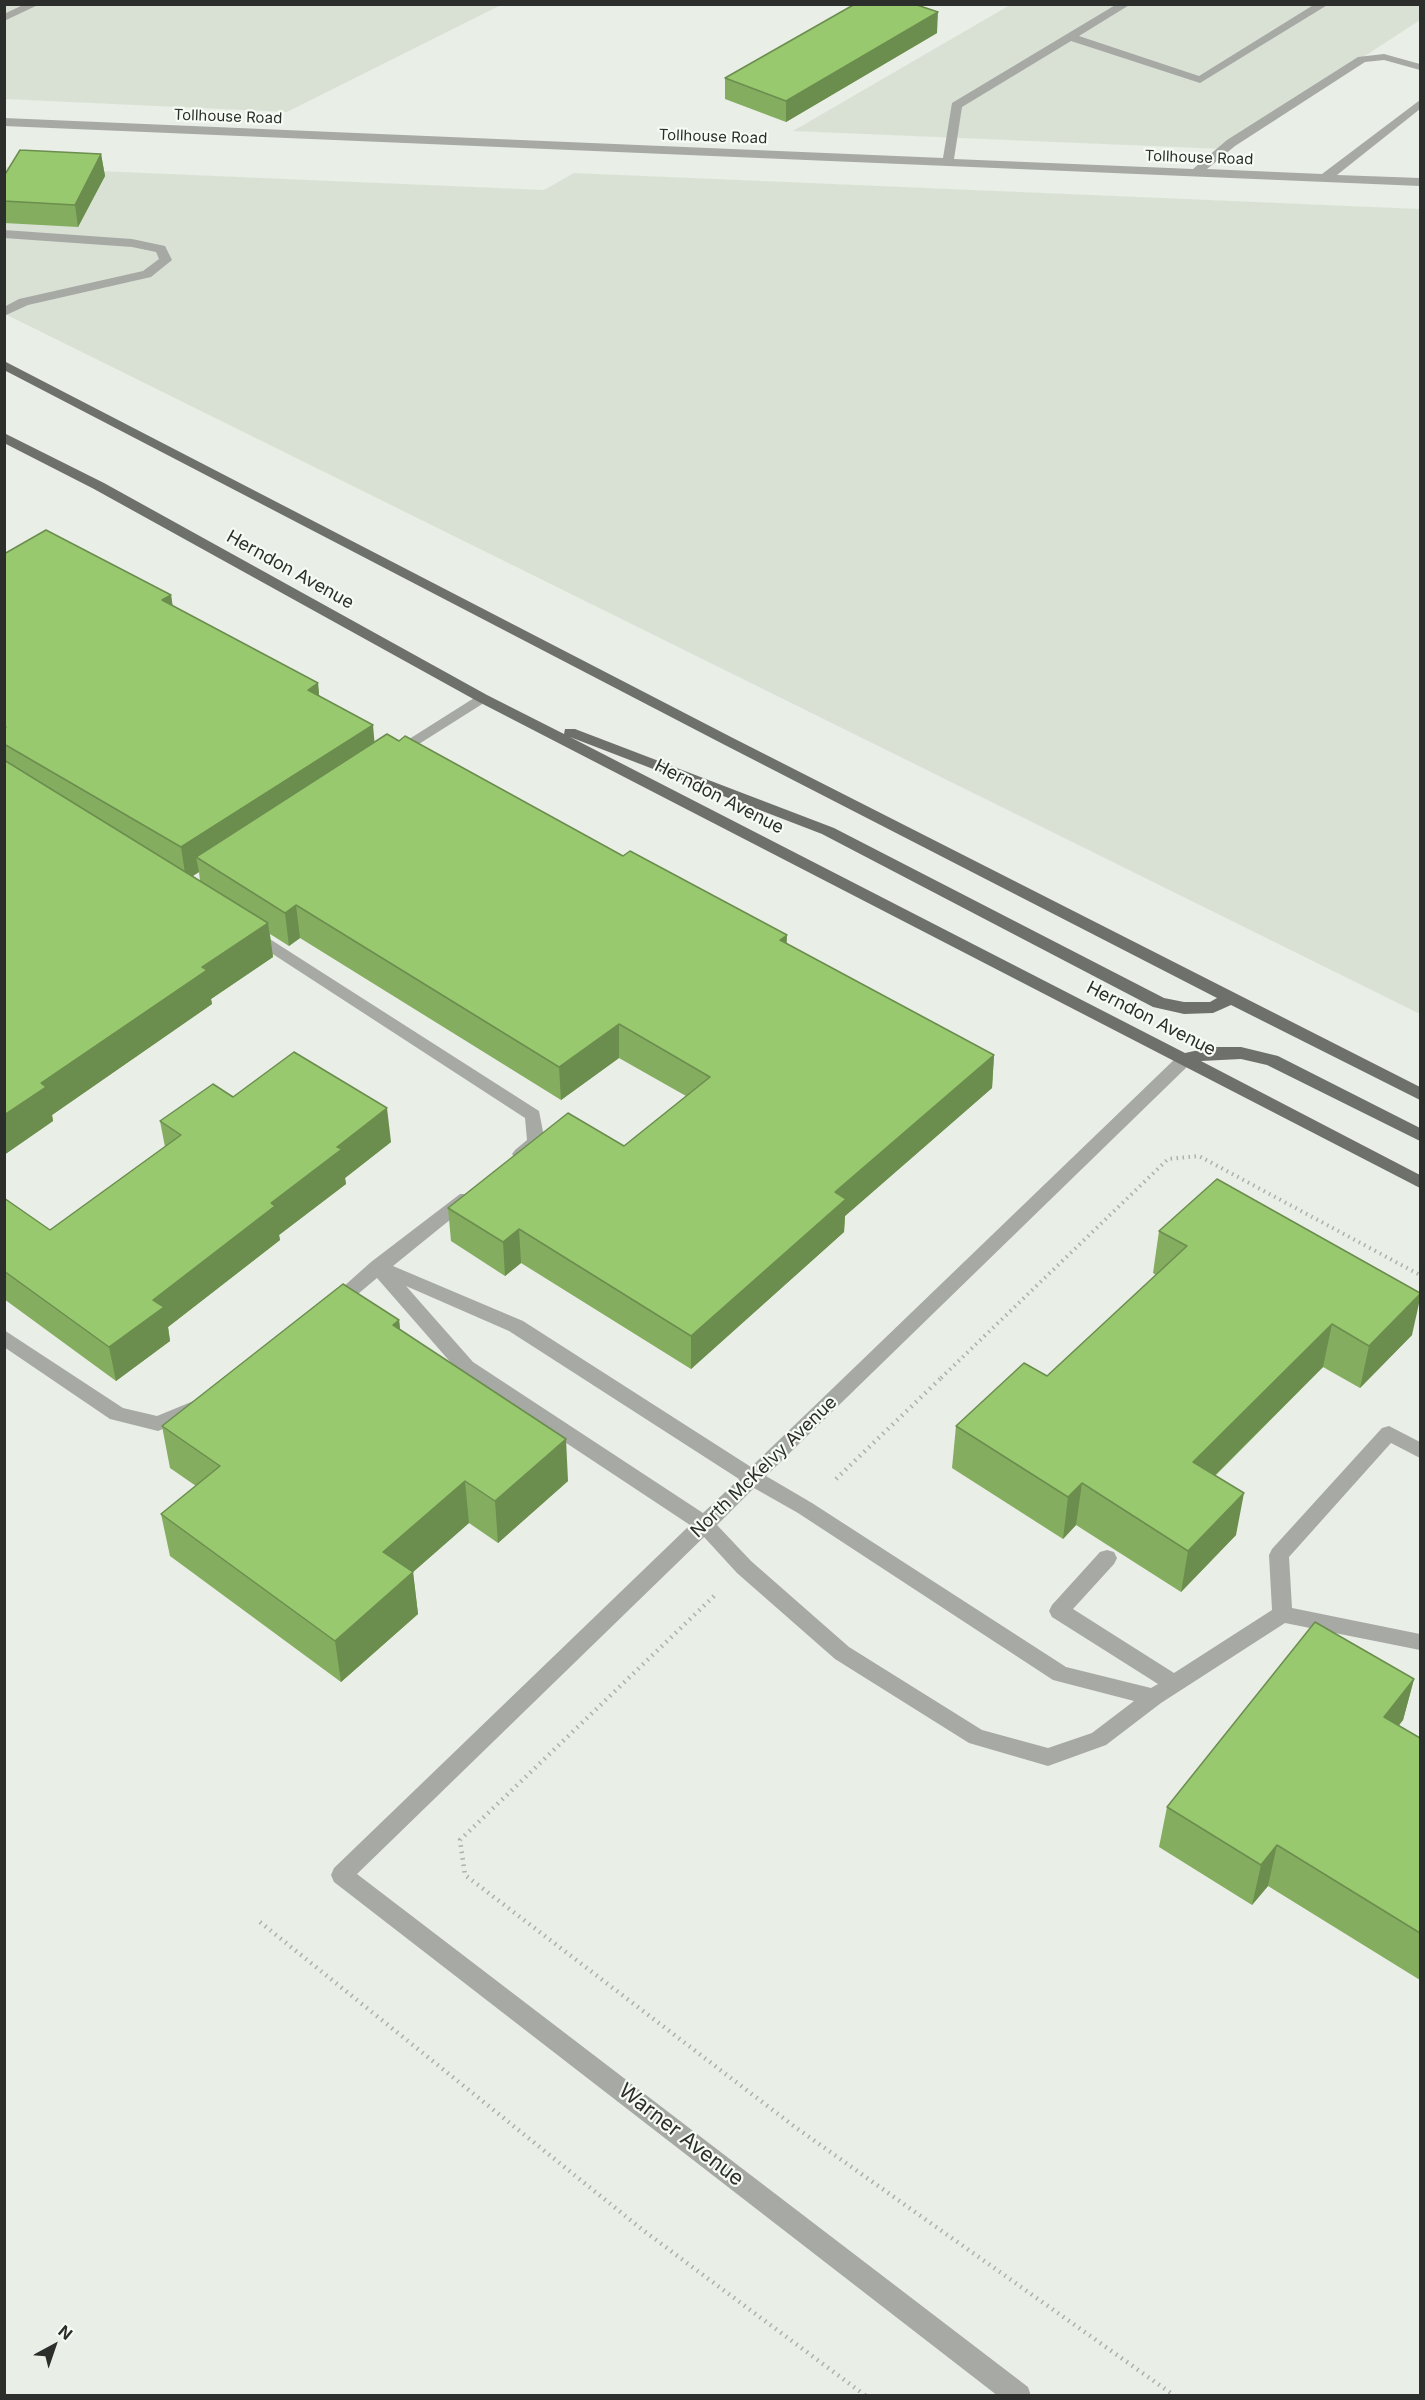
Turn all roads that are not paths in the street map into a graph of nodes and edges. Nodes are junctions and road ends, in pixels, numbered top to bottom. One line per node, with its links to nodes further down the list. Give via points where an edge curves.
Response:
1 (35, 4): 4 (street)
2 (1126, 4): 5 (street)
3 (1324, 4): 5 (street, via 1200,80)
4 (4, 18)
5 (1070, 38): 9 (street, via 956,105)
6 (1420, 67): 10 (street, via 1384,57 1362,59 1231,142)
7 (1420, 104): 11 (street)
8 (4, 122): 9 (street, Tollhouse Road)
9 (948, 162): 10 (street, Tollhouse Road)
10 (1195, 172): 11 (street, Tollhouse Road)
11 (1325, 178): 12 (street, Tollhouse Road)
12 (1420, 182)
13 (4, 234): 14 (street, via 132,243 161,249 166,261 147,274 24,302)
14 (4, 312)
15 (4, 365): 20 (main road)
16 (4, 437): 17 (main road, Herndon Avenue)
17 (482, 698): 18 (street); 20 (main road, via 828,831 1159,1003 1184,1008 1213,1007); 21 (main road, Herndon Avenue)
18 (386, 759)
19 (235, 921): 24 (street, via 533,1115 536,1142)
20 (1230, 998): 22 (main road)
21 (1185, 1059): 23 (main road, via 1232,1053 1272,1060); 25 (main road, Herndon Avenue); 32 (street, North McKelvy Avenue)
22 (1420, 1094)
23 (1420, 1135)
24 (508, 1164)
25 (1420, 1182)
26 (480, 1186): 27 (street)
27 (378, 1267): 28 (street); 32 (street, via 516,1326); 33 (street, via 466,1367)
28 (323, 1311)
29 (4, 1337): 30 (street, via 117,1414 158,1424)
30 (213, 1399)
31 (1420, 1451): 35 (street, via 1389,1433 1278,1555)
32 (753, 1478): 33 (street, North McKelvy Avenue); 38 (street, via 1060,1674)
33 (705, 1525): 38 (street, via 744,1567 842,1653 976,1737 1048,1757 1099,1739); 39 (street, North McKelvy Avenue)
34 (1107, 1558): 37 (street, via 1059,1611)
35 (1282, 1614): 36 (street); 37 (street)
36 (1419, 1638)
37 (1175, 1684): 38 (street)
38 (1155, 1697)
39 (342, 1875): 40 (street, Warner Avenue)
40 (1019, 2396)

